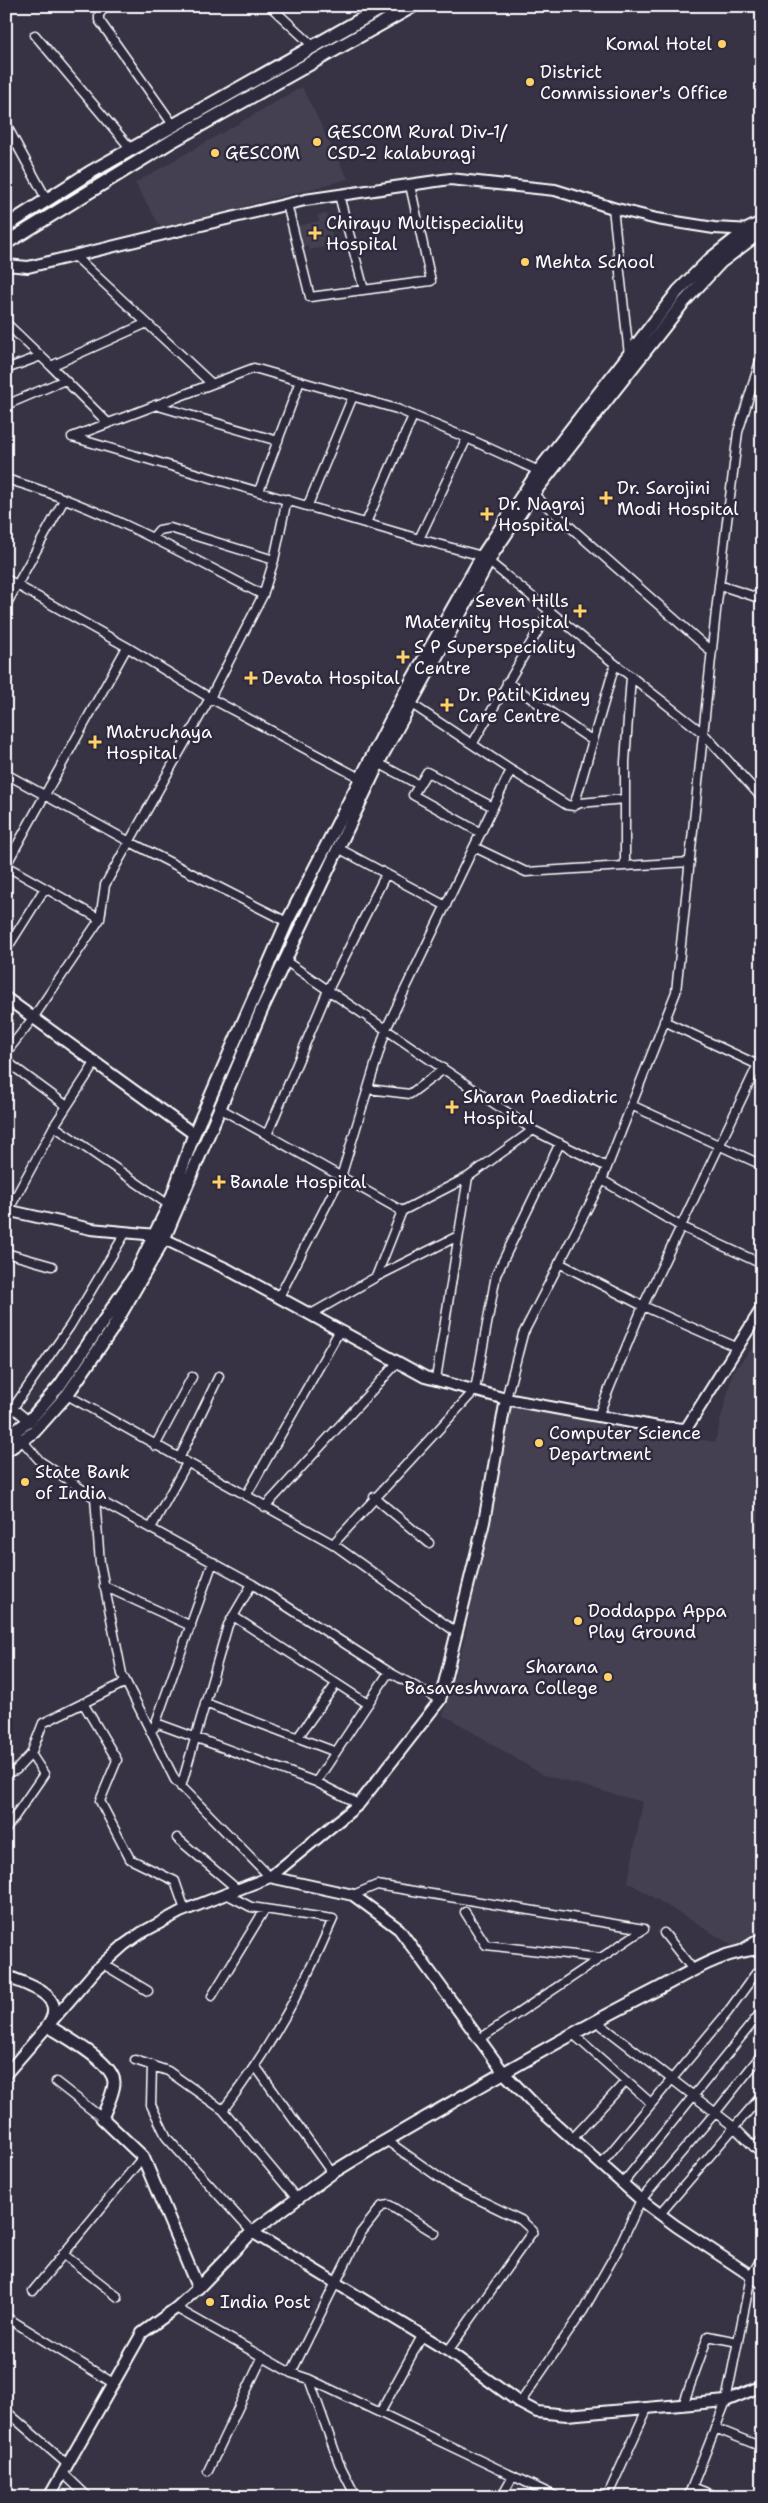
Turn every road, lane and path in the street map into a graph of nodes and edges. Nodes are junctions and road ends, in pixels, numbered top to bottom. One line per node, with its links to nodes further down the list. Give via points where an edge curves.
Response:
1 (105, 6): 8 (street, via 98,20)
2 (270, 6): 6 (street)
3 (385, 6): 6 (main road)
4 (413, 6): 19 (main road, via 172,141)
5 (35, 35): 9 (street)
6 (314, 47): 8 (main road)
7 (6, 121): 12 (street)
8 (174, 126): 9 (main road)
9 (131, 149): 12 (main road)
10 (410, 185): 11 (street); 14 (street, via 450,179 555,190); 22 (street, via 431,281)
11 (339, 195): 13 (street); 22 (street)
12 (47, 200): 16 (main road)
13 (287, 204): 20 (street); 22 (street, via 310,298)
14 (613, 208): 17 (street, via 714,228); 25 (street)
15 (762, 222): 17 (main road)
16 (6, 226)
17 (748, 229): 18 (street); 25 (main road, via 690,277)
18 (762, 231): 28 (main road, via 721,262 699,284)
19 (6, 243)
20 (76, 256): 21 (street, via 28,267); 24 (street)
21 (6, 265)
22 (364, 290)
23 (6, 323): 27 (street)
24 (147, 323): 29 (street); 33 (street)
25 (628, 355): 28 (street); 40 (main road)
26 (762, 355): 56 (street, via 738,432)
27 (41, 356): 29 (street); 30 (street)
28 (638, 362): 40 (main road)
29 (51, 366): 31 (street)
30 (6, 369)
31 (65, 380): 35 (street); 38 (street)
32 (300, 381): 33 (street, via 254,368); 34 (street); 41 (street)
33 (212, 384): 36 (street)
34 (353, 396): 37 (street); 48 (street)
35 (6, 404)
36 (155, 405): 38 (street); 41 (street)
37 (413, 416): 39 (street); 49 (street)
38 (108, 424): 44 (street, via 72,437)
39 (468, 438): 42 (street); 51 (street)
40 (570, 439): 42 (main road)
41 (278, 441): 44 (street)
42 (543, 473): 45 (main road); 52 (main road)
43 (6, 479): 47 (street, via 44,490)
44 (259, 491): 46 (street)
45 (533, 494): 52 (main road); 62 (street)
46 (287, 499): 48 (street); 53 (street)
47 (64, 500): 50 (street); 55 (street)
48 (308, 506): 49 (street)
49 (366, 523): 51 (street)
50 (153, 537): 53 (street, via 159,530 170,528); 57 (street)
51 (419, 539): 52 (street)
52 (485, 558): 60 (street); 67 (main road)
53 (274, 560): 57 (street)
54 (6, 579): 55 (street)
55 (18, 585): 59 (street); 61 (street)
56 (719, 585): 58 (street); 62 (street)
57 (263, 595): 66 (street)
58 (762, 599)
59 (6, 605)
60 (550, 610): 63 (street); 65 (street)
61 (127, 647): 66 (street); 76 (street)
62 (712, 652): 68 (street)
63 (614, 664): 64 (street); 69 (street)
64 (631, 676): 68 (street); 78 (street)
65 (507, 682): 69 (street); 70 (street)
66 (210, 698): 74 (street); 82 (street)
67 (406, 700): 70 (street); 71 (main road); 74 (main road)
68 (704, 734): 77 (street); 85 (street)
69 (593, 741): 79 (street)
70 (473, 743): 72 (street)
71 (378, 763): 74 (main road); 75 (street)
72 (512, 770): 79 (street, via 567,805); 80 (street)
73 (6, 774): 76 (street)
74 (364, 781): 84 (main road); 92 (main road)
75 (419, 785): 80 (street, via 427,772); 81 (street, via 413,795)
76 (46, 796): 82 (street); 86 (street)
77 (762, 798)
78 (625, 799): 79 (street, via 580,802); 87 (street)
79 (574, 806)
80 (493, 807): 81 (street)
81 (481, 833): 83 (street)
82 (130, 842): 91 (street, via 105,886); 92 (street)
83 (474, 847): 87 (street, via 526,872); 90 (street)
84 (338, 848): 88 (street); 94 (main road)
85 (690, 862): 87 (street); 98 (street, via 676,992)
86 (6, 865): 89 (street)
87 (624, 866)
88 (386, 874): 90 (street); 95 (street)
89 (45, 888): 91 (street); 93 (street)
90 (446, 906): 99 (street)
91 (100, 919): 97 (street)
92 (287, 922): 112 (main road)
93 (6, 950)
94 (284, 960): 95 (street); 109 (main road)
95 (328, 990): 99 (street); 113 (street)
96 (6, 998): 97 (street)
97 (33, 1018): 100 (street); 103 (street)
98 (664, 1021): 104 (street); 107 (street)
99 (386, 1029): 105 (street); 106 (street)
100 (6, 1053)
101 (762, 1056): 104 (street)
102 (6, 1061): 108 (street)
103 (95, 1063): 108 (street); 112 (street)
104 (758, 1065): 115 (street)
105 (444, 1069): 106 (street, via 410,1094); 111 (street)
106 (368, 1090): 118 (street)
107 (631, 1105): 115 (street); 117 (street)
108 (68, 1106): 110 (street)
109 (221, 1109): 113 (street); 126 (main road)
110 (54, 1126): 121 (street); 122 (street)
111 (533, 1130): 114 (street); 119 (street)
112 (194, 1134): 121 (main road)
113 (267, 1135): 118 (street)
114 (560, 1144): 117 (street); 143 (street, via 496,1275)
115 (719, 1145): 116 (street); 124 (street)
116 (762, 1165)
117 (607, 1167): 120 (street)
118 (341, 1177): 123 (street); 133 (street)
119 (468, 1177): 123 (street); 127 (street)
120 (602, 1180): 124 (street); 129 (street)
121 (169, 1205): 126 (main road)
122 (7, 1211): 125 (street, via 91,1229)
123 (402, 1211): 132 (street)
124 (680, 1226): 130 (street); 134 (street)
125 (126, 1232): 126 (street); 146 (street, via 70,1326)
126 (160, 1237): 133 (street); 144 (main road, via 111,1331); 148 (main road, via 66,1378)
127 (456, 1237): 132 (street); 142 (street)
128 (6, 1253): 131 (street)
129 (559, 1263): 134 (street); 145 (street, via 523,1334)
130 (762, 1264)
131 (52, 1266)
132 (376, 1277): 136 (street)
133 (279, 1297): 136 (street)
134 (643, 1306): 138 (street); 147 (street)
135 (762, 1308): 138 (street)
136 (311, 1314): 137 (street)
137 (340, 1330): 139 (street); 155 (street)
138 (736, 1347): 147 (street, via 686,1429)
139 (398, 1362): 142 (street, via 425,1377); 158 (street)
140 (219, 1376): 153 (street)
141 (192, 1377): 151 (street)
142 (436, 1379): 143 (street)
143 (475, 1390): 145 (street); 156 (street)
144 (67, 1395): 150 (main road); 151 (street)
145 (506, 1399): 147 (street); 167 (street, via 484,1522)
146 (9, 1405): 148 (street)
147 (598, 1416)
148 (29, 1421): 149 (main road)
149 (10, 1435): 150 (street)
150 (22, 1442): 152 (main road); 157 (street, via 55,1473)
151 (155, 1446): 153 (street)
152 (6, 1451)
153 (179, 1459): 154 (street)
154 (187, 1463): 155 (street); 159 (street)
155 (246, 1496): 158 (street)
156 (374, 1497): 160 (street); 161 (street)
157 (95, 1498): 159 (street); 164 (street)
158 (265, 1506): 161 (street)
159 (151, 1528): 162 (street)
160 (428, 1542)
161 (333, 1544): 167 (street)
162 (213, 1562): 163 (street); 166 (street)
163 (252, 1584): 165 (street); 168 (street)
164 (104, 1586): 166 (street); 169 (street)
165 (233, 1616): 170 (street); 173 (street)
166 (191, 1626): 175 (street)
167 (456, 1632): 171 (street)
168 (390, 1672): 171 (street); 174 (street)
169 (126, 1682): 172 (street); 176 (street)
170 (336, 1684): 174 (street); 178 (street)
171 (440, 1700): 184 (street)
172 (83, 1703): 180 (street, via 43,1723); 192 (street, via 117,1760 100,1801 130,1860 176,1882)
173 (205, 1703): 177 (street); 178 (street)
174 (368, 1704): 179 (street)
175 (156, 1723): 176 (street); 177 (street)
176 (152, 1734): 183 (street)
177 (196, 1736): 182 (street); 183 (street)
178 (298, 1737): 179 (street)
179 (336, 1752): 182 (street)
180 (31, 1754): 181 (street, via 16,1770); 185 (street, via 44,1774)
181 (6, 1773)
182 (316, 1782): 184 (street)
183 (181, 1786): 187 (street)
184 (359, 1804): 187 (street)
185 (6, 1829)
186 (177, 1838): 188 (street)
187 (270, 1877): 188 (street); 190 (street)
188 (238, 1890): 189 (street)
189 (226, 1894): 191 (street, via 251,1907); 192 (street)
190 (353, 1895): 198 (street, via 377,1885 644,1929); 209 (street, via 399,1929)
191 (265, 1909): 204 (street); 213 (street, via 333,1919 297,1994)
192 (186, 1910): 199 (street, via 141,1933)
193 (464, 1912): 198 (street, via 486,1946)
194 (664, 1933): 200 (street)
195 (762, 1938): 196 (street)
196 (744, 1949): 197 (main road); 200 (main road)
197 (762, 1949)
198 (601, 1958): 209 (street)
199 (104, 1964): 203 (street); 207 (street)
200 (694, 1970): 206 (main road)
201 (756, 1973): 216 (street, via 728,2013)
202 (6, 1976): 207 (main road, via 33,1988 53,2002 55,2010)
203 (148, 1991)
204 (212, 1996)
205 (762, 2011): 220 (street)
206 (596, 2021): 208 (main road); 216 (street)
207 (48, 2026): 215 (street); 224 (main road, via 96,2058 113,2075 114,2084)
208 (573, 2034): 214 (main road); 217 (street)
209 (478, 2040): 214 (street)
210 (762, 2054): 223 (street)
211 (135, 2060): 212 (street)
212 (152, 2066): 222 (street, via 168,2071); 238 (street, via 151,2105 167,2138)
213 (256, 2067): 222 (street); 233 (street)
214 (504, 2073): 226 (street); 228 (main road)
215 (6, 2074)
216 (672, 2078): 220 (street); 221 (street)
217 (626, 2081): 221 (street); 226 (street)
218 (56, 2082): 224 (street)
219 (762, 2094): 225 (street)
220 (694, 2096): 223 (street); 234 (street)
221 (651, 2103): 232 (street)
222 (223, 2110): 235 (street)
223 (715, 2113): 225 (street); 236 (street)
224 (102, 2118): 231 (main road)
225 (734, 2127): 229 (street); 237 (street)
226 (573, 2138): 232 (street)
227 (762, 2139): 229 (street)
228 (386, 2140): 233 (main road); 252 (street, via 451,2186 521,2220 533,2231)
229 (755, 2148): 230 (street)
230 (762, 2154)
231 (143, 2157): 240 (street); 245 (main road)
232 (602, 2163): 234 (street)
233 (332, 2173): 235 (main road)
234 (623, 2183): 236 (street)
235 (296, 2198): 238 (main road)
236 (641, 2200): 237 (street); 259 (street, via 583,2311)
237 (660, 2214): 242 (street)
238 (252, 2232): 244 (street); 245 (main road)
239 (434, 2233): 244 (street, via 386,2204 360,2234)
240 (64, 2254): 246 (street); 247 (street)
241 (762, 2257): 242 (street)
242 (751, 2276): 243 (street); 251 (street)
243 (762, 2283)
244 (336, 2285): 250 (street); 254 (street)
245 (198, 2288): 248 (street)
246 (33, 2291)
247 (118, 2298)
248 (176, 2308): 253 (street); 256 (street, via 142,2333)
249 (6, 2317): 256 (street)
250 (422, 2336): 252 (street); 263 (street)
251 (738, 2342): 258 (street); 260 (street, via 708,2336)
252 (448, 2351): 259 (street)
253 (262, 2358): 254 (street); 267 (street)
254 (291, 2373): 255 (street)
255 (308, 2379): 263 (street); 270 (street)
256 (113, 2383): 266 (street)
257 (762, 2386): 258 (street)
258 (726, 2401): 260 (street); 264 (street)
259 (520, 2403): 261 (street, via 537,2412 567,2415)
260 (683, 2405): 261 (street)
261 (646, 2409): 277 (street)
262 (6, 2411): 266 (street)
263 (380, 2413): 268 (street)
264 (715, 2428): 265 (street); 269 (street)
265 (762, 2447)
266 (64, 2468): 271 (street); 272 (street)
267 (208, 2472)
268 (512, 2476): 275 (street); 276 (street)
269 (692, 2487): 278 (street); 279 (street)
270 (351, 2488): 273 (street); 274 (street)
271 (49, 2497)
272 (88, 2497)
273 (350, 2497)
274 (356, 2497)
275 (501, 2497)
276 (557, 2497)
277 (607, 2497)
278 (688, 2497)
279 (718, 2497)

